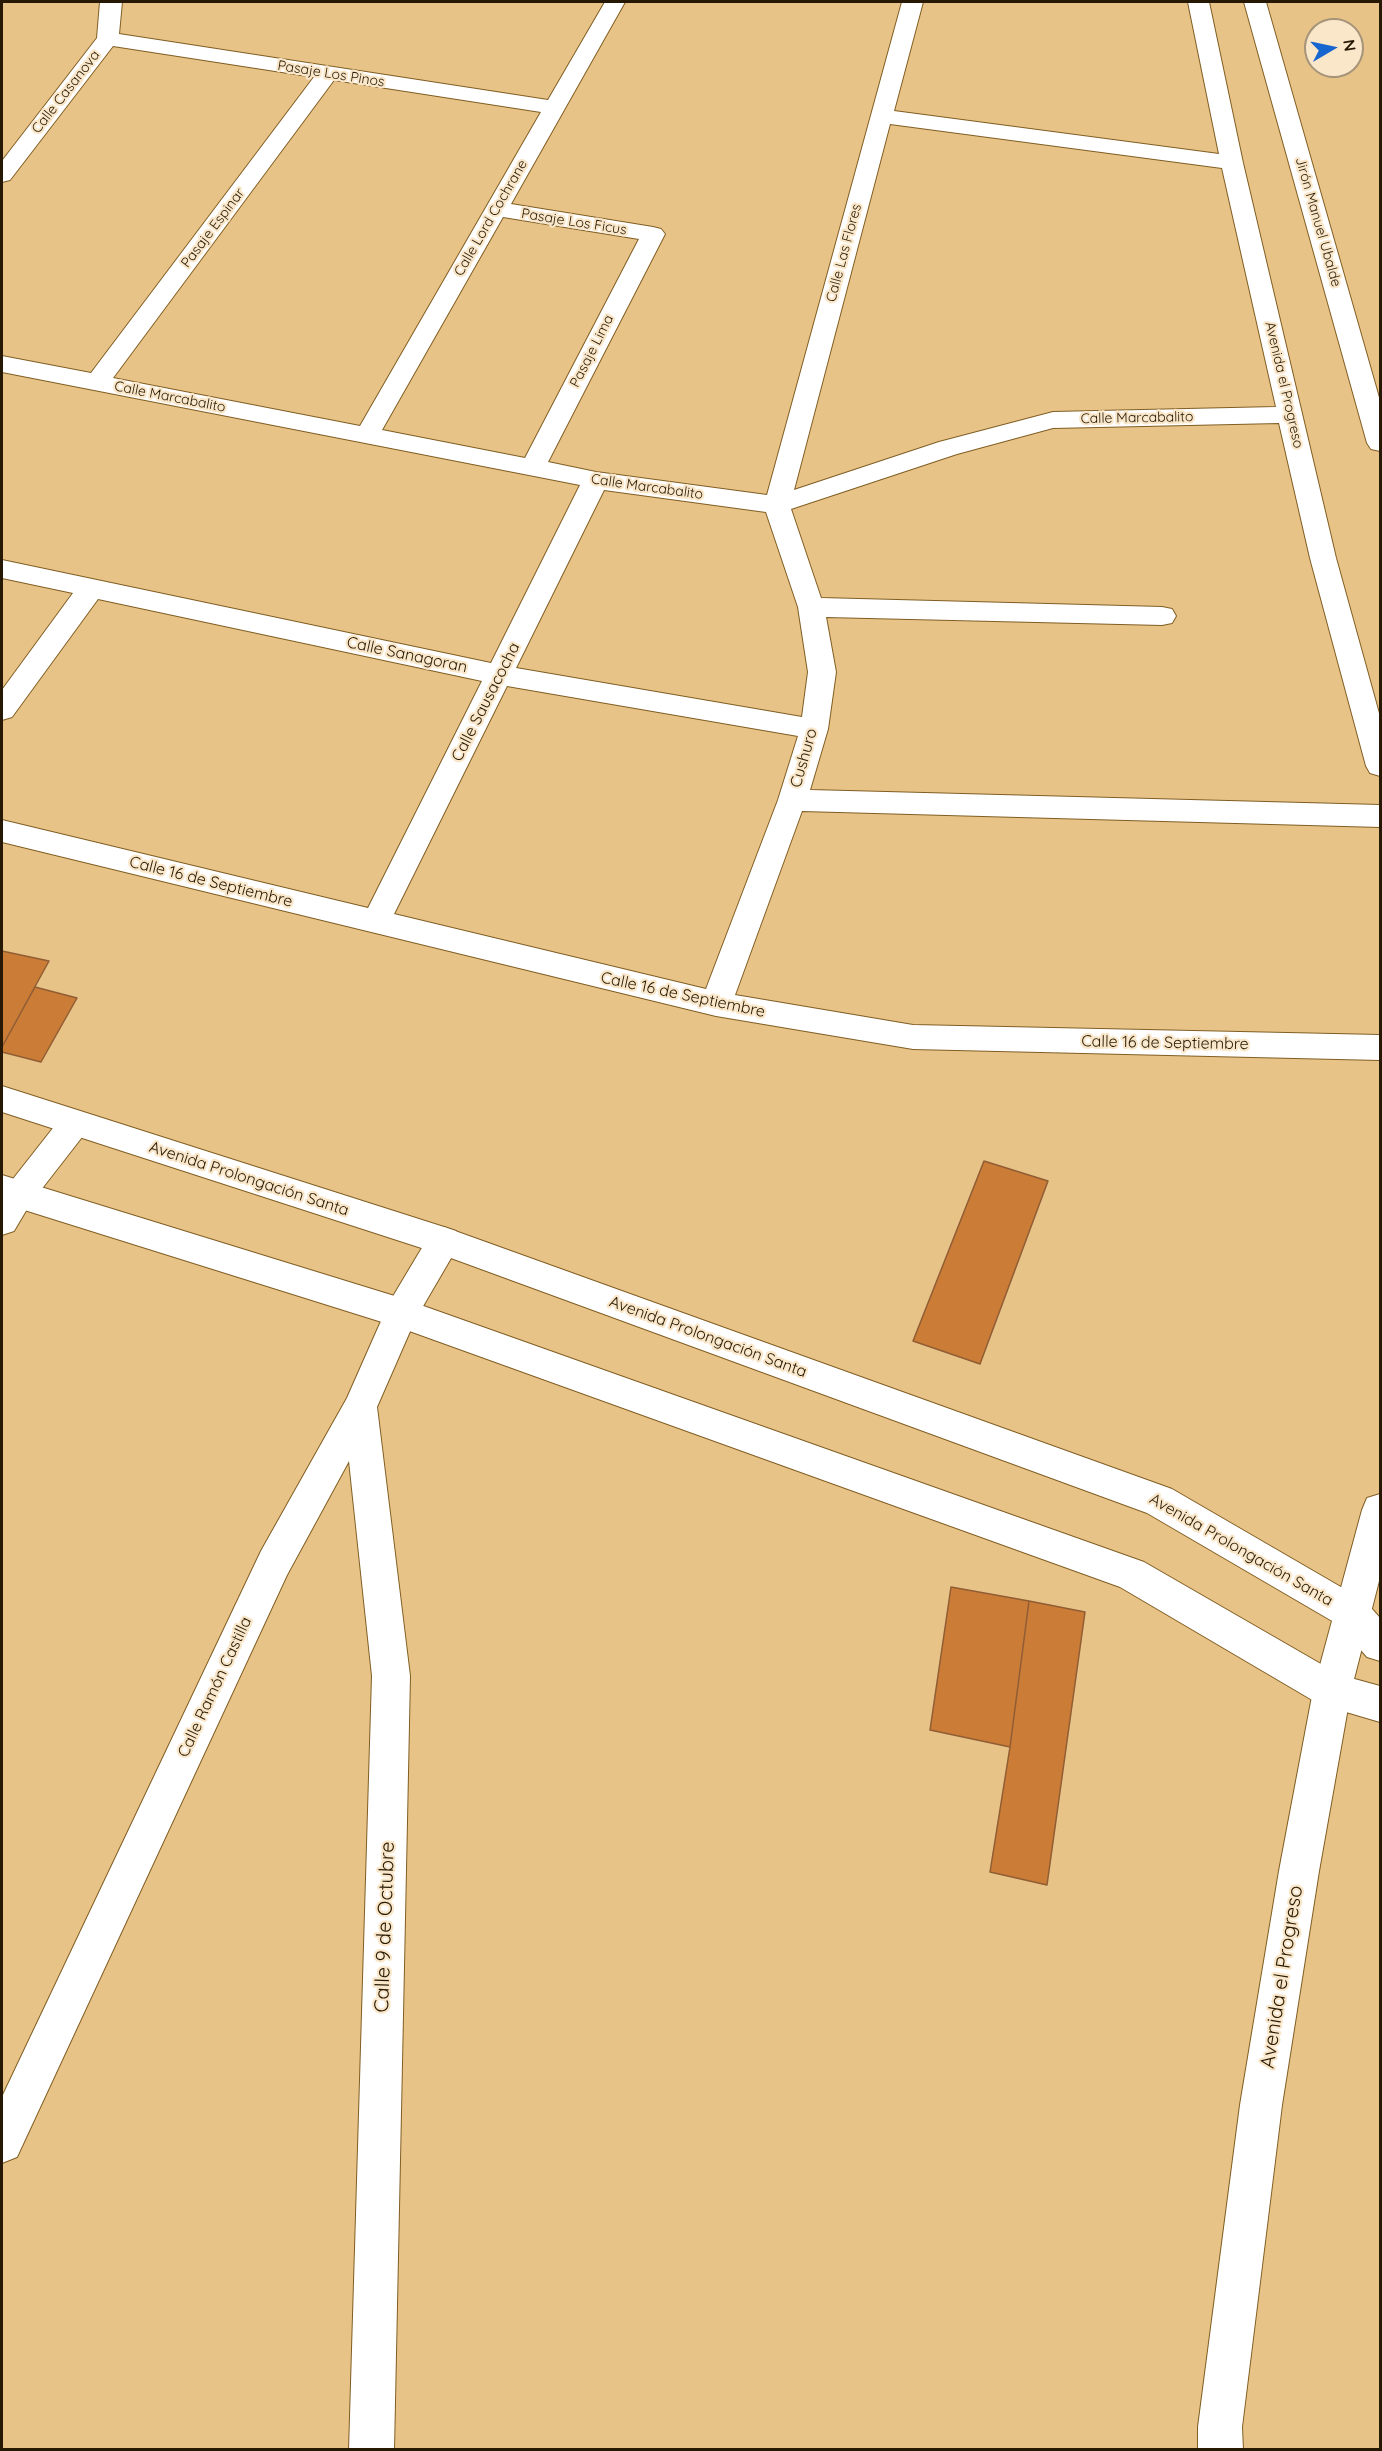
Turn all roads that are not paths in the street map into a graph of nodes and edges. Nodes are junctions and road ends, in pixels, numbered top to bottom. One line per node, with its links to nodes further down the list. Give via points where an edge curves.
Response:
1 (111, 2): 6 (street, Calle Casanova)
2 (615, 2): 8 (street, Calle Lord Cochrane)
3 (912, 2): 9 (street, Calle Las Flores)
4 (1198, 2): 10 (street, Avenida el Progreso)
5 (1255, 2): 16 (street, Jirón Manuel Ubalde)
6 (108, 39): 7 (street, Pasaje Los Pinos); 11 (street, Calle Casanova)
7 (328, 73): 8 (street, Pasaje Los Pinos); 15 (street, Pasaje Espinar)
8 (555, 108): 12 (street, Calle Lord Cochrane)
9 (881, 116): 10 (street); 22 (street, Calle Las Flores)
10 (1232, 163): 17 (street, Avenida el Progreso)
11 (2, 175)
12 (496, 209): 13 (street, Pasaje Los Ficus); 18 (street, Calle Lord Cochrane)
13 (653, 234): 20 (street, Pasaje Lima)
14 (2, 364): 15 (street, Calle Marcabalito)
15 (97, 382): 18 (street, Calle Marcabalito)
16 (1375, 410): 19 (street, Jirón Manuel Ubalde)
17 (1291, 415): 22 (street, Calle Marcabalito, via 1053,420 948,448); 30 (street, Avenida el Progreso, via 1323,558)
18 (367, 435): 20 (street, Calle Marcabalito)
19 (1380, 443)
20 (531, 468): 21 (street, Calle Marcabalito)
21 (596, 480): 22 (street, Calle Marcabalito); 27 (street, Calle Sausacocha)
22 (777, 506): 25 (street, Cushuro)
23 (2, 569): 24 (street, Calle Sanagoran)
24 (90, 588): 27 (street, Calle Sanagoran); 28 (street)
25 (811, 607): 26 (street); 29 (street, Cushuro, via 822,672)
26 (1162, 616)
27 (499, 675): 29 (street, Calle Sanagoran); 34 (street, Calle Sausacocha)
28 (2, 710)
29 (814, 729): 31 (street, Cushuro)
30 (1380, 766)
31 (792, 800): 32 (street); 35 (street, Cushuro)
32 (1380, 816)
33 (2, 831): 34 (street, Calle 16 de Septiembre)
34 (375, 923): 35 (street, Calle 16 de Septiembre)
35 (716, 1004): 36 (street, Calle 16 de Septiembre, via 913,1037)
36 (1380, 1048)
37 (2, 1099): 38 (street, Avenida Prolongación Santa)
38 (75, 1123): 39 (street); 40 (street, Avenida Prolongación Santa)
39 (7, 1201): 41 (street)
40 (444, 1241): 41 (street, Calle Ramón Castilla); 44 (street, Avenida Prolongación Santa, via 1160,1501)
41 (401, 1313): 42 (street, Calle Ramón Castilla); 46 (street, via 1131,1574)
42 (360, 1407): 48 (street, Calle Ramón Castilla, via 274,1563); 49 (street, Calle 9 de Octubre, via 391,1676)
43 (1380, 1510): 44 (street, Avenida el Progreso)
44 (1352, 1613): 45 (street, Avenida Prolongación Santa); 46 (street, Avenida el Progreso)
45 (1380, 1644)
46 (1332, 1691): 47 (street); 50 (street, Avenida el Progreso, via 1261,2105 1220,2427)
47 (1380, 1704)
48 (2, 2142)
49 (371, 2450)
50 (1221, 2450)

